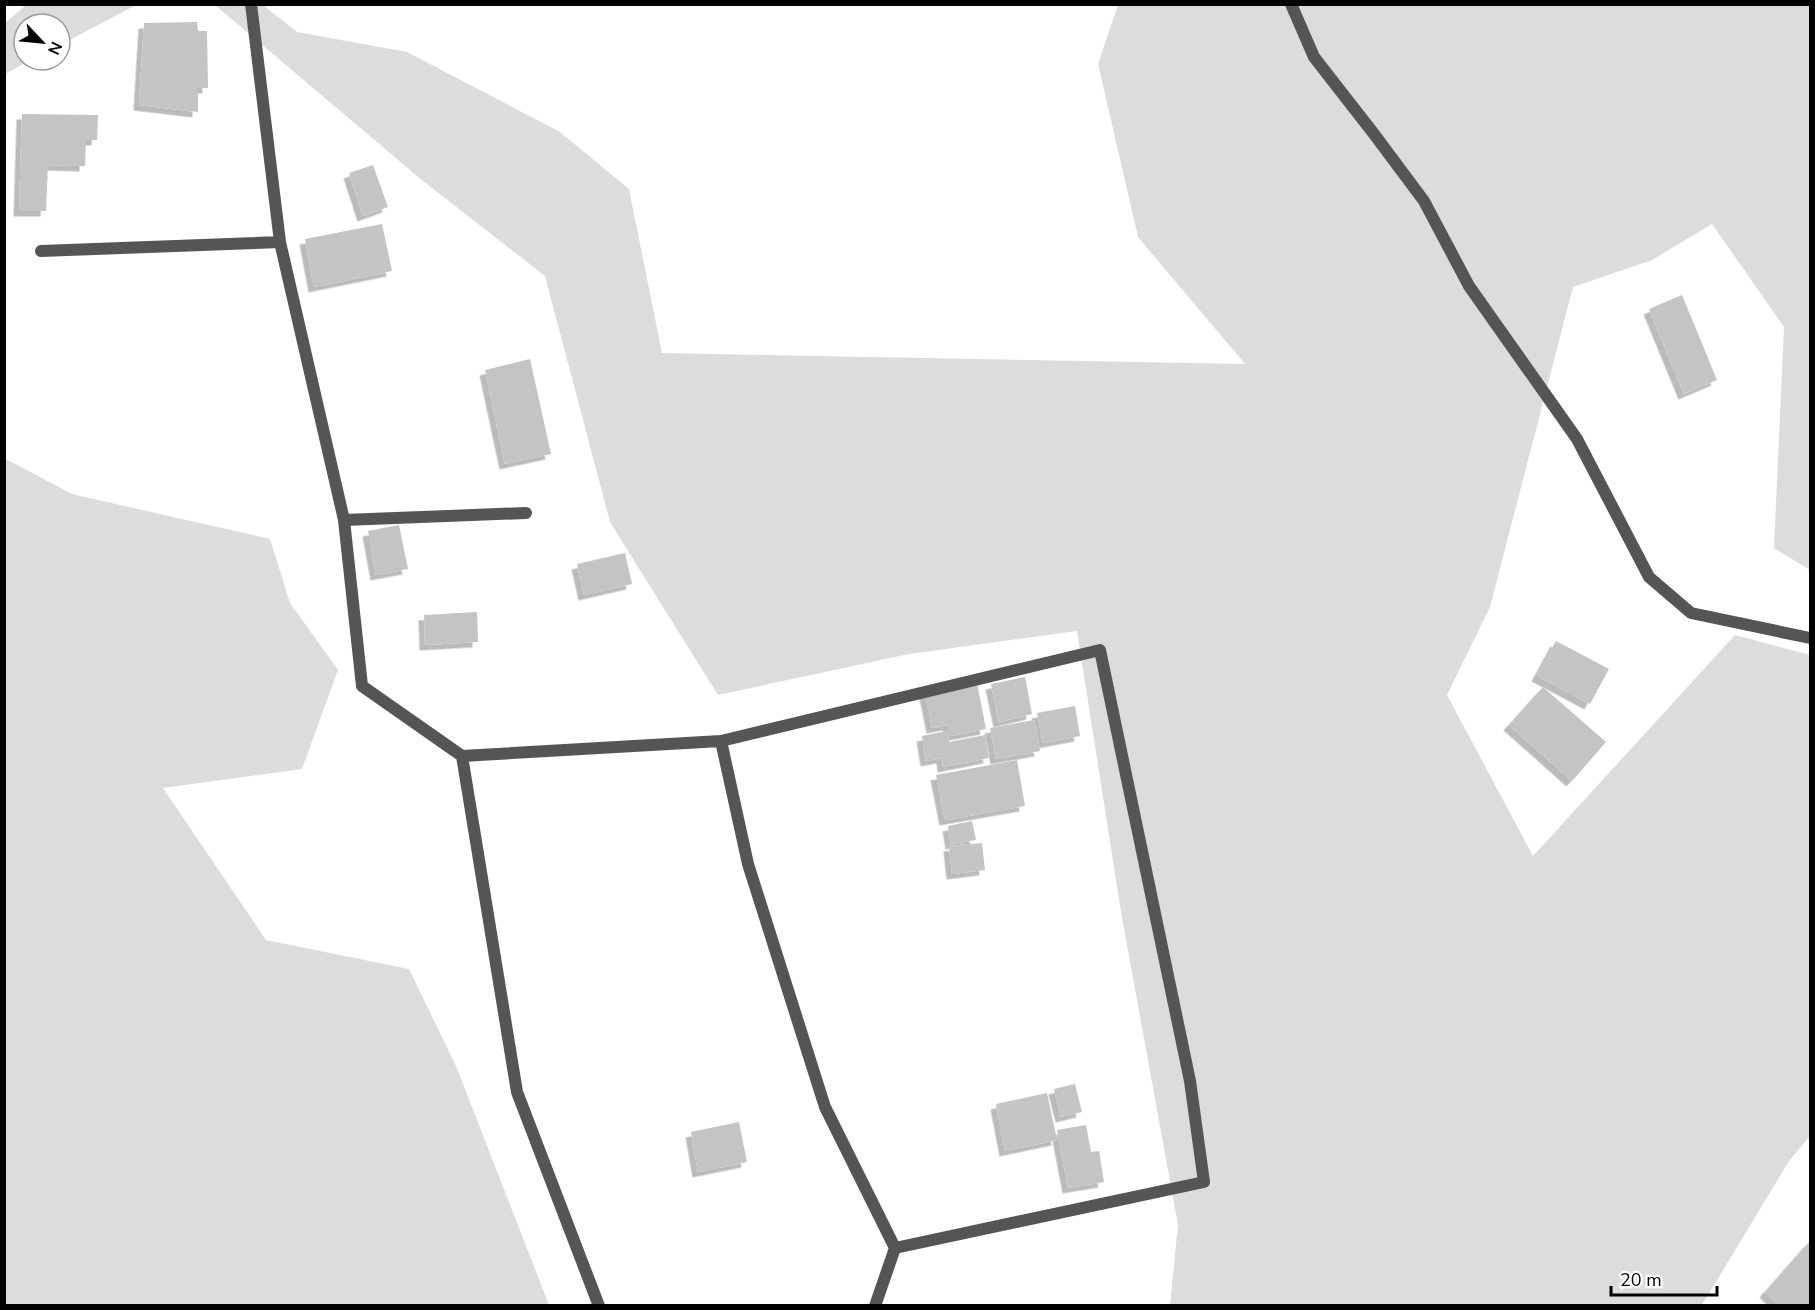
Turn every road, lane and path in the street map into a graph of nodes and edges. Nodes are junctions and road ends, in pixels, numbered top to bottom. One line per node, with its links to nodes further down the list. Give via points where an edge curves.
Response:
1 (251, 4): 3 (street)
2 (1291, 4): 7 (street, via 1314,57 1424,201 1469,286 1577,439 1649,577 1691,613)
3 (280, 242): 4 (street); 6 (street)
4 (40, 251)
5 (526, 513): 6 (street)
6 (344, 520): 9 (street, via 362,686)
7 (1810, 638)
8 (721, 741): 9 (street); 10 (street, via 747,864 825,1107); 10 (street, via 1101,650 1190,1081 1204,1182)
9 (462, 756): 11 (street, via 517,1092)
10 (895, 1248): 12 (street)
11 (599, 1305)
12 (875, 1305)

